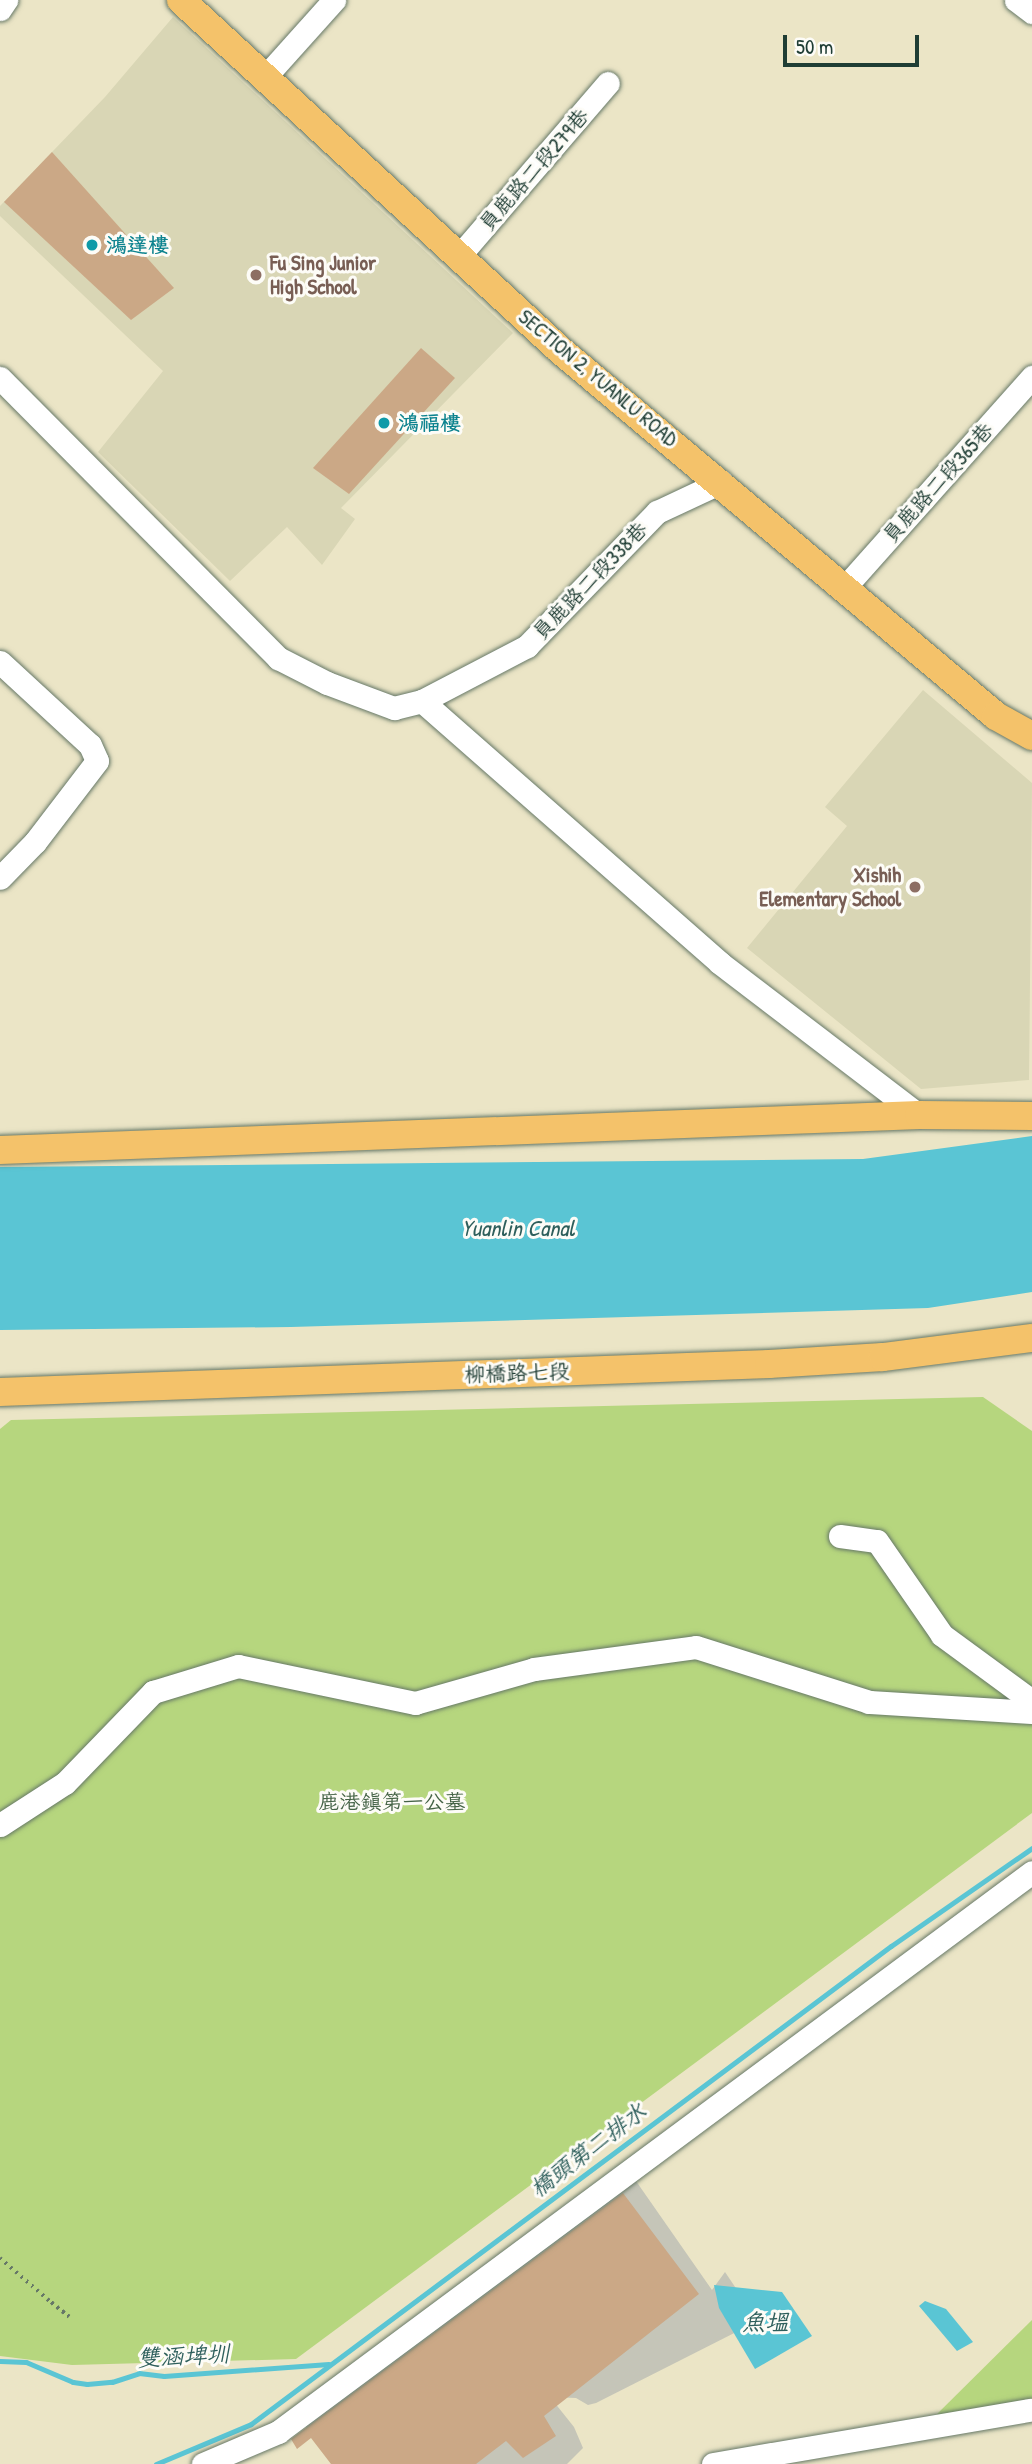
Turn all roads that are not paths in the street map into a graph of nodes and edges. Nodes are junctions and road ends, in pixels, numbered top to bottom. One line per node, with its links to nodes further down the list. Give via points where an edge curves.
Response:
1 (6, 0): 5 (lane)
2 (180, 0): 7 (main road, SECTION 2, YUANLU ROAD)
3 (334, 0): 7 (lane)
4 (1016, 0): 6 (lane)
5 (0, 9)
6 (1032, 12)
7 (264, 78): 9 (main road, SECTION 2, YUANLU ROAD)
8 (608, 83): 9 (lane, 員鹿路二段279巷)
9 (459, 257): 12 (main road, SECTION 2, YUANLU ROAD, via 560,350)
10 (1032, 377): 13 (lane, 員鹿路二段365巷)
11 (0, 378): 15 (lane, 員鹿路二段338巷, via 278,658 327,683 394,708)
12 (721, 482): 13 (main road, SECTION 2, YUANLU ROAD); 15 (lane, 員鹿路二段338巷, via 657,512 527,646)
13 (844, 589): 16 (main road, SECTION 2, YUANLU ROAD, via 996,716)
14 (0, 662): 17 (lane, via 90,745 97,761 35,842)
15 (422, 701): 18 (lane, via 720,963)
16 (1032, 736)
17 (0, 878)
18 (919, 1115): 19 (main road); 20 (main road)
19 (1032, 1116)
20 (1, 1146)
21 (1032, 1338): 22 (main road, 柳橋路七段, via 883,1357 769,1364)
22 (0, 1392)
23 (840, 1536): 24 (lane, via 877,1541 942,1635)
24 (1032, 1701)
25 (1032, 1712): 26 (lane, via 869,1702 696,1647 534,1669 415,1703 237,1666 153,1692 65,1783)
26 (0, 1825)
27 (1032, 1872): 29 (lane, via 278,2432)
28 (1030, 2410): 30 (lane)
29 (202, 2464)
30 (713, 2464)

